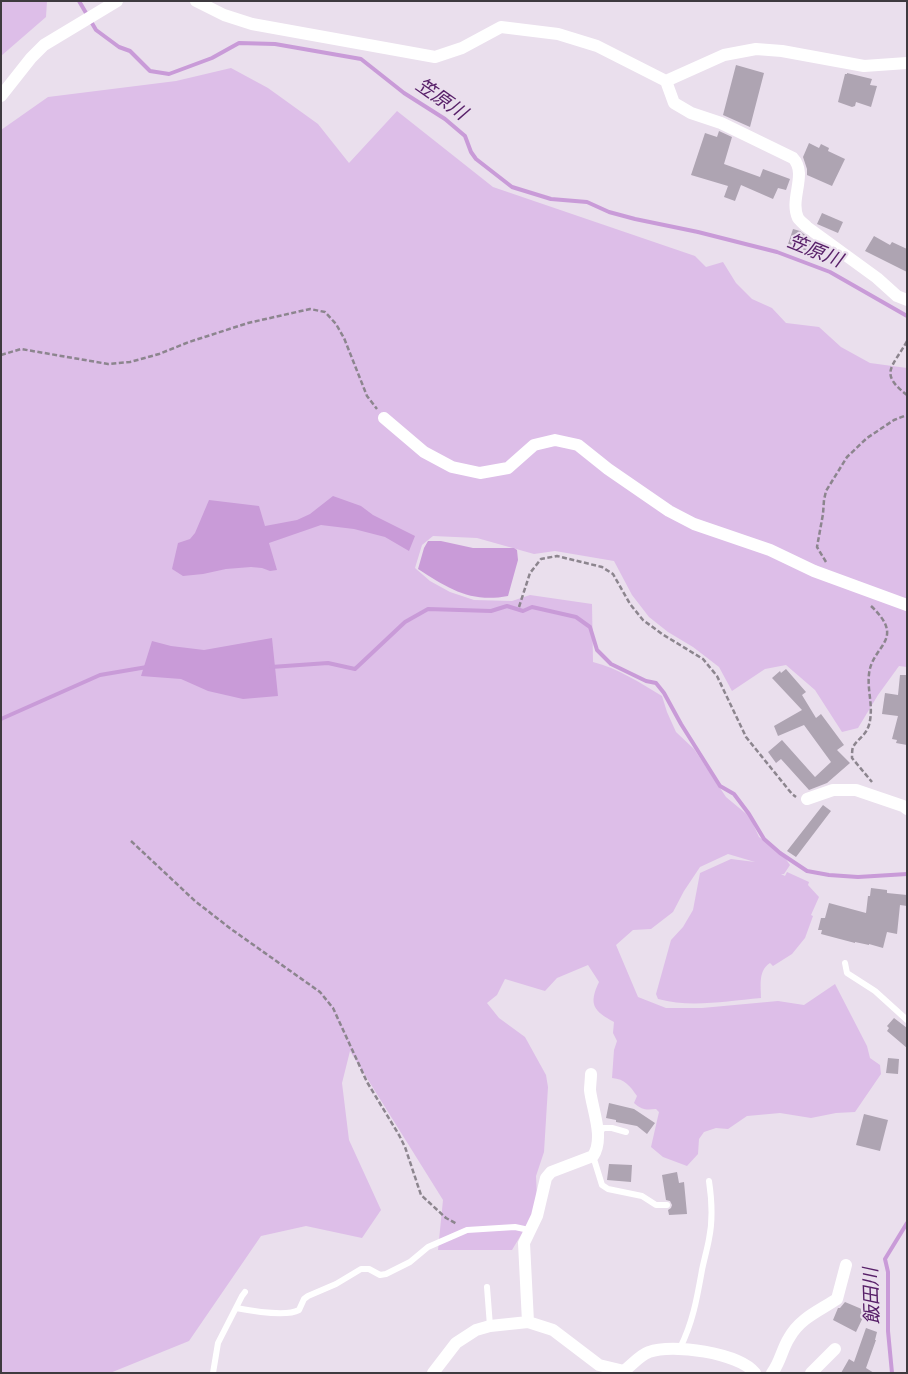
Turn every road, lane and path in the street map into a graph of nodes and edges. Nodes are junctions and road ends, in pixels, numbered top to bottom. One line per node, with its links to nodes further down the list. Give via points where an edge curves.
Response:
1 (117, 1): 5 (street, via 44,45)
2 (196, 1): 4 (street, via 252,24 435,57 462,48 501,27 558,34 597,46)
3 (907, 63): 4 (street, via 864,66 756,49 724,55)
4 (666, 82): 6 (street, via 674,104 793,158 799,169 796,208 799,218 897,296)
5 (1, 96)
6 (907, 300)
7 (907, 341): 9 (path, via 890,369 890,377 896,387)
8 (1, 355): 10 (path, via 21,349 108,364 130,362 248,324 310,309 326,312 336,324 367,396)
9 (907, 395)
10 (384, 418): 11 (street, via 424,452 452,467 480,473 508,468 534,445 555,440 578,445 669,511 694,524 770,550 814,571)
11 (907, 605)
12 (519, 607): 13 (path, via 530,573 541,559 556,556 602,567 613,574 643,620 703,659 717,676 746,737 792,794)
13 (807, 799): 14 (street, via 833,790 856,790)
14 (907, 809)
15 (130, 841): 24 (path, via 195,901 320,992 333,1008 368,1082 405,1147 421,1194 446,1218)
16 (845, 963): 17 (lane, via 848,973 875,991)
17 (907, 1020)
18 (591, 1074): 20 (street, via 590,1088)
19 (626, 1132): 20 (lane, via 603,1128)
20 (598, 1136): 21 (street)
21 (593, 1156): 23 (lane, via 602,1186); 25 (street, via 551,1172 546,1178 537,1216)
22 (709, 1181): 32 (lane, via 712,1215 709,1240 698,1296)
23 (667, 1205)
24 (467, 1230): 25 (lane, via 515,1226); 29 (lane, via 428,1247 410,1262 386,1274 361,1268 308,1296 295,1312)
25 (529, 1230): 30 (street, via 524,1243)
26 (846, 1265): 37 (street, via 837,1299 804,1319 787,1340)
27 (487, 1287): 31 (lane)
28 (245, 1292): 29 (lane)
29 (236, 1308): 34 (lane, via 218,1343)
30 (528, 1322): 31 (street); 32 (street, via 553,1330 599,1365 624,1371 647,1352)
31 (490, 1326): 35 (street, via 476,1330 456,1343)
32 (680, 1348): 36 (street, via 732,1358)
33 (835, 1350): 38 (street)
34 (212, 1373)
35 (433, 1373)
36 (755, 1373)
37 (772, 1373)
38 (812, 1373)

